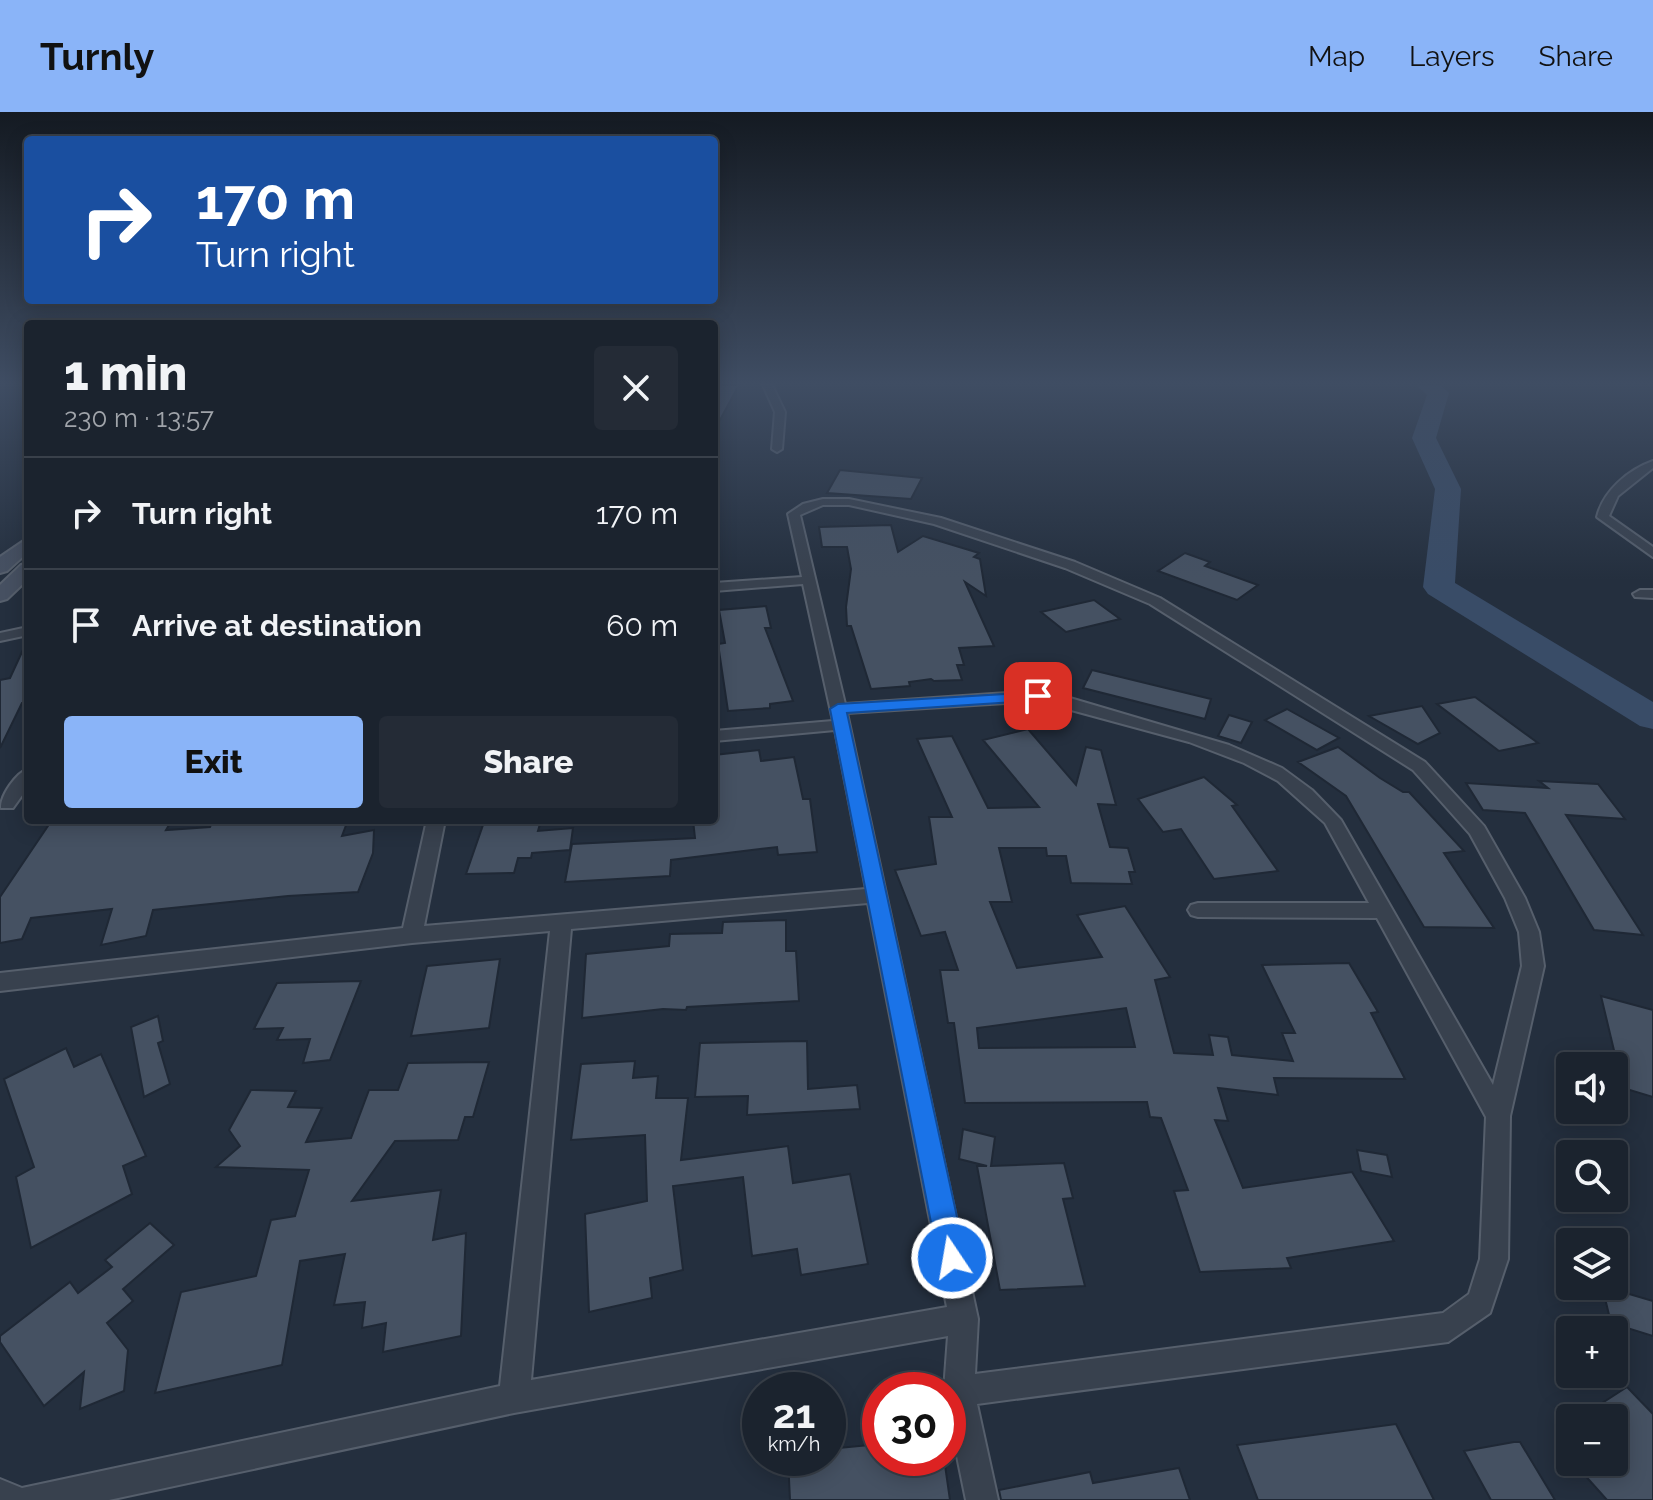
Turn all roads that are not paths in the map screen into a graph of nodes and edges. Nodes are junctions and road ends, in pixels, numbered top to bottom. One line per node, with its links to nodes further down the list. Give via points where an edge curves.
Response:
1 (1653, 464): 3 (street, via 1638,471 1604,505 1603,517)
2 (24, 546): 4 (street)
3 (1653, 553)
4 (0, 567)
5 (24, 573): 8 (street)
6 (809, 580): 7 (street); 11 (street); 22 (street, via 794,514 807,506 849,502 937,521 1070,565 1155,601 1419,766 1477,830 1529,932 1533,966)
7 (718, 587)
8 (0, 595)
9 (24, 632): 10 (street)
10 (0, 637)
11 (840, 717): 12 (street); 16 (street); 18 (street, via 1038,696 1216,747 1277,773 1306,793 1332,820)
12 (718, 735)
13 (24, 780): 14 (street, via 7,804)
14 (24, 802)
15 (435, 824): 20 (street)
16 (875, 895): 19 (street); 23 (street)
17 (1198, 910): 18 (street)
18 (1383, 911): 22 (street)
19 (561, 921): 20 (street); 26 (street)
20 (412, 935): 21 (street)
21 (0, 982)
22 (1498, 1116): 25 (street, via 1494,1259 1480,1303 1448,1327)
23 (964, 1319): 24 (street); 26 (street)
24 (960, 1372)
25 (966, 1390)
26 (514, 1398): 30 (street)
27 (966, 1424): 31 (street)
28 (0, 1495): 29 (street)
29 (12, 1500)
30 (33, 1500)
31 (982, 1500)

